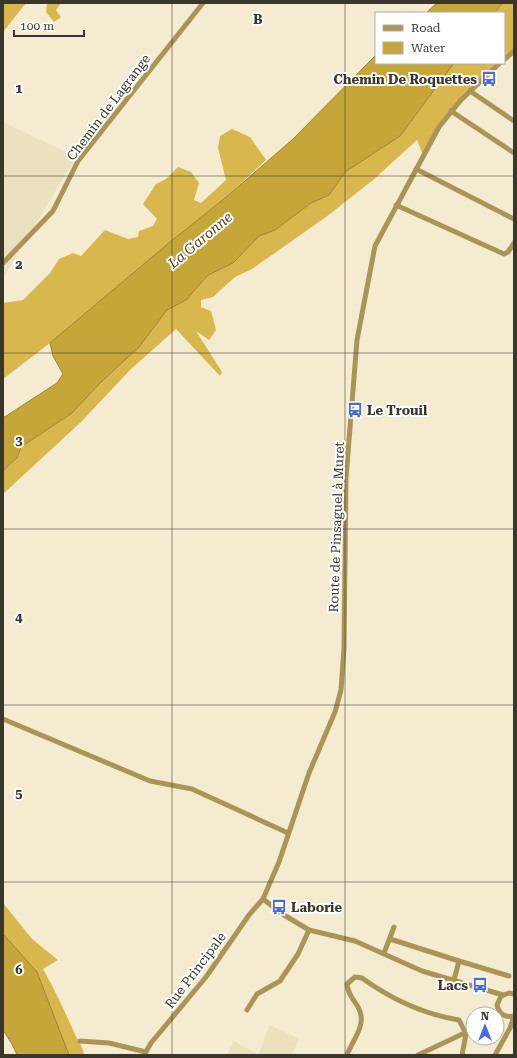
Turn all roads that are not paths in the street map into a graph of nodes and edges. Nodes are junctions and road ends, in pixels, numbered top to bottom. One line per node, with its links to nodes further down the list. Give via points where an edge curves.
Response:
1 (203, 3): 13 (street, Chemin de Lagrange, via 78,161 53,211)
2 (514, 51): 3 (street)
3 (505, 59)
4 (499, 64): 5 (street, Route de Pinsaguel à Muret)
5 (470, 91): 6 (street, Route de Pinsaguel à Muret); 7 (street)
6 (451, 110): 8 (street); 9 (street, Route de Pinsaguel à Muret)
7 (514, 121)
8 (514, 153)
9 (416, 170): 10 (street, Route de Pinsaguel à Muret); 11 (street)
10 (396, 205): 12 (street, via 504,254); 15 (street, Route de Pinsaguel à Muret, via 375,246 357,340 346,478 344,648 341,690 335,712 309,773)
11 (514, 219)
12 (514, 242)
13 (3, 263)
14 (3, 719): 15 (street, via 150,781 192,789)
15 (288, 833): 16 (street, via 280,862)
16 (264, 899): 18 (street, via 284,916); 37 (street, Rue Principale, via 249,915 206,977 151,1042)
17 (394, 927): 19 (street)
18 (309, 930): 20 (street, via 355,941); 29 (street, via 298,954 280,981 257,994)
19 (390, 939): 20 (street); 21 (street)
20 (384, 953): 23 (street, via 422,971)
21 (459, 961): 22 (street); 23 (street)
22 (509, 976)
23 (454, 980): 24 (street)
24 (494, 993): 26 (street); 27 (street)
25 (514, 994): 26 (street)
26 (503, 995): 27 (street)
27 (498, 1000): 28 (street)
28 (499, 1006)
29 (247, 1010)
30 (514, 1016): 32 (street)
31 (505, 1019): 32 (street)
32 (510, 1024): 41 (street)
33 (465, 1032): 38 (street, via 459,1020 422,1012 362,978 355,977 347,984 348,992 359,1008 362,1023)
34 (465, 1034): 39 (street)
35 (465, 1039): 40 (street)
36 (80, 1041): 37 (street, via 109,1043)
37 (145, 1054)
38 (347, 1055)
39 (418, 1055)
40 (462, 1055)
41 (495, 1055)

